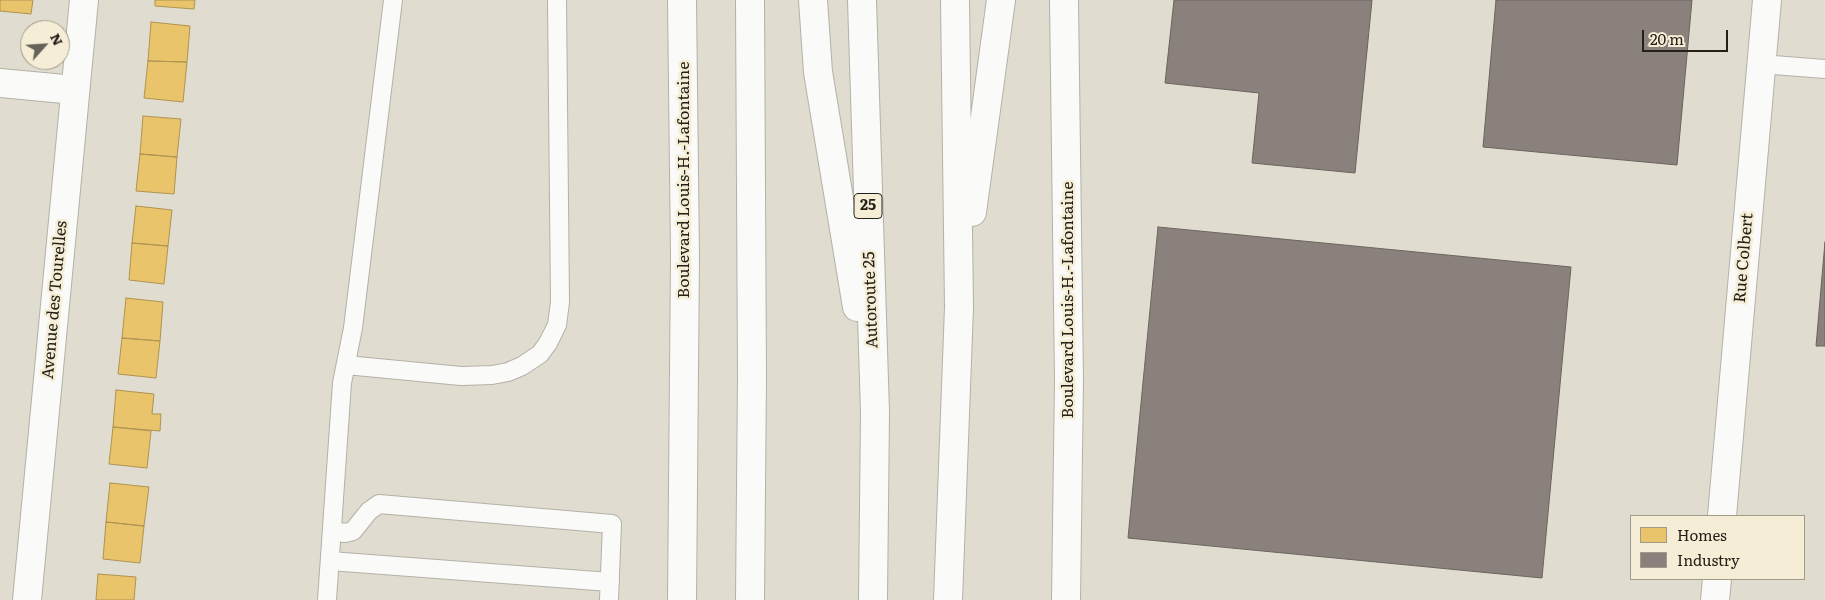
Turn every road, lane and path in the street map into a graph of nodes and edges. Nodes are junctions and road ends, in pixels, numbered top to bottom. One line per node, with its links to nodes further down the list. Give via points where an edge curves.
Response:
1 (84, 0): 15 (main road, Avenue des Tourelles)
2 (393, 0): 17 (lane, via 354,328)
3 (557, 0): 17 (lane, via 560,302 557,325 548,343 540,354 522,366 492,376)
4 (682, 0): 27 (main road, Boulevard Louis-H.-Lafontaine, via 685,246)
5 (750, 0): 28 (main road)
6 (813, 0): 18 (main road, via 818,72)
7 (862, 0): 18 (main road, Autoroute 25 / 25)
8 (955, 0): 16 (main road)
9 (1001, 0): 16 (main road)
10 (1064, 0): 31 (main road, Boulevard Louis-H.-Lafontaine, via 1069,370)
11 (1766, 0): 12 (main road, Rue Colbert)
12 (1761, 64): 13 (lane); 19 (main road, Rue Colbert)
13 (1825, 69)
14 (0, 83): 15 (main road)
15 (75, 90): 24 (main road, Avenue des Tourelles)
16 (958, 307): 30 (main road)
17 (346, 365): 20 (lane, via 342,382)
18 (875, 412): 29 (main road, Autoroute 25 / 25)
19 (1722, 515)
20 (332, 531): 21 (lane); 23 (lane, via 353,531 369,510 379,504 612,524)
21 (330, 561): 23 (lane); 25 (lane)
22 (1717, 580): 32 (main road)
23 (610, 582): 26 (lane)
24 (27, 600)
25 (327, 600)
26 (609, 600)
27 (682, 600)
28 (750, 600)
29 (873, 600)
30 (948, 600)
31 (1066, 600)
32 (1715, 600)

